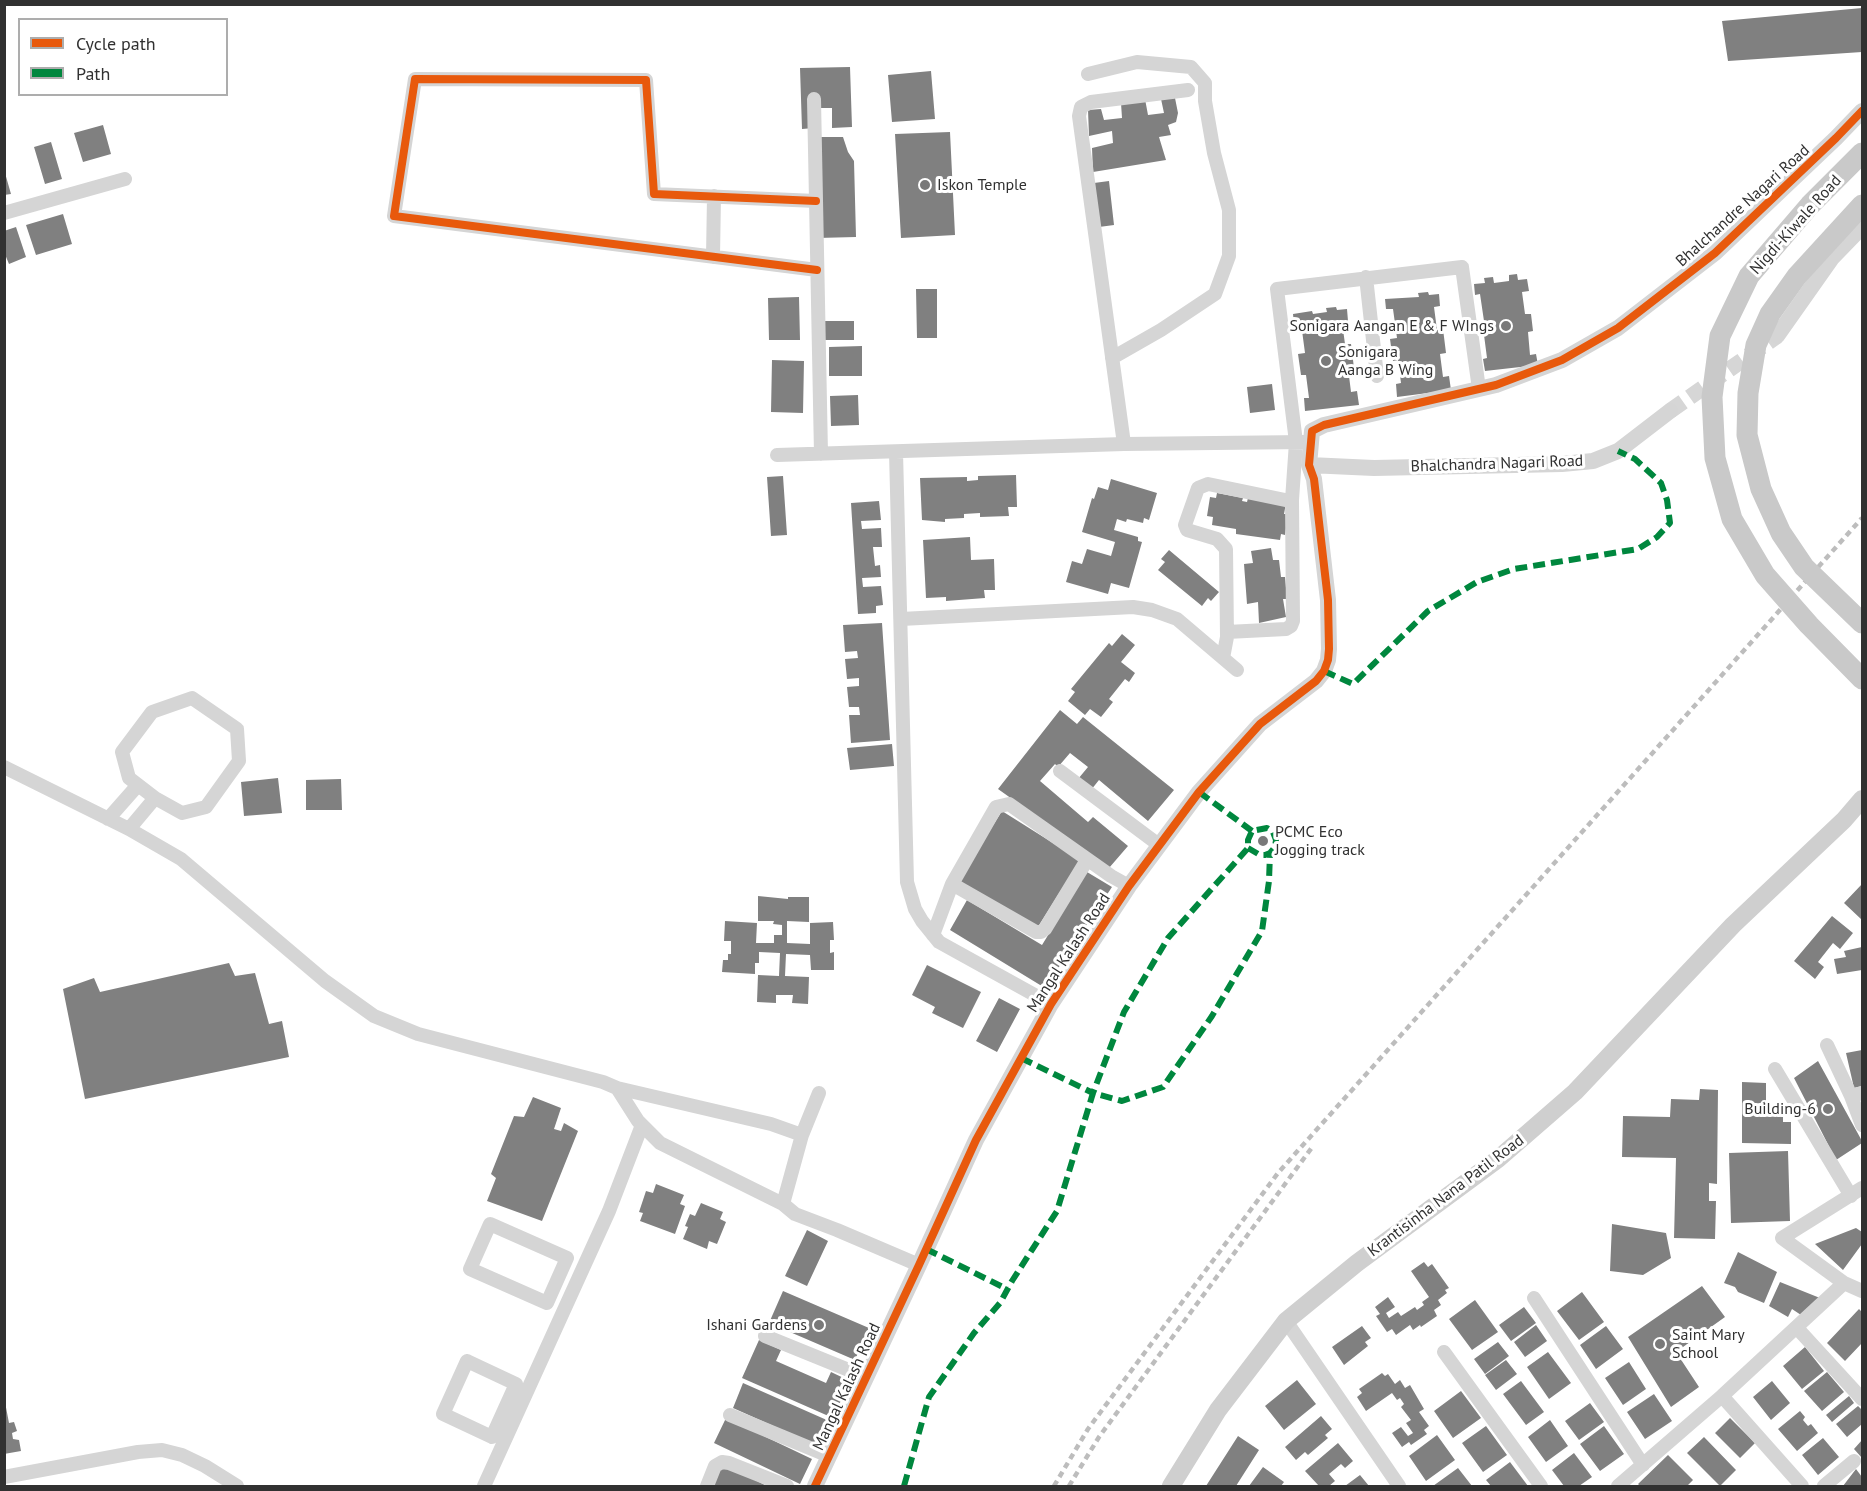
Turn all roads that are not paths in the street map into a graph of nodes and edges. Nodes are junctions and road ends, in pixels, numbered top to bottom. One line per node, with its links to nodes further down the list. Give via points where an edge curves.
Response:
1 (1088, 74): 16 (street, via 1137,62 1191,67 1205,83 1214,153 1229,210 1229,256 1215,294)
2 (1188, 90): 16 (street, via 1091,102 1081,107 1079,116)
3 (814, 99): 8 (street)
4 (1863, 111): 18 (street, Bhalchandre Nagari Road, via 1716,253 1618,328 1562,360)
5 (1863, 153): 32 (main road, Nigdi-Kiwale Road, bridge, via 1810,205 1749,276 1720,336 1712,397 1714,458 1732,519 1765,575)
6 (125, 179): 10 (street)
7 (714, 196): 8 (street); 12 (street); 12 (street, via 654,194 646,80 415,79 394,216)
8 (816, 201): 13 (street)
9 (1863, 205): 28 (main road, Nigdi-Kiwale Road, bridge, via 1797,276 1770,314 1756,345 1748,393 1747,435 1761,489 1781,533 1804,567)
10 (4, 213)
11 (1863, 227): 15 (street, via 1832,258)
12 (713, 257): 13 (street)
13 (817, 270): 23 (street)
14 (1366, 277): 17 (street); 18 (street, via 1462,267); 20 (street, via 1277,289)
15 (1777, 336)
16 (1112, 358): 21 (street)
17 (1377, 376)
18 (1479, 389): 20 (street, Bhalchandre Nagari Road, via 1324,425)
19 (1670, 411): 25 (street, Bhalchandra Nagari Road, via 1618,451 1593,460 1374,468)
20 (1303, 442): 21 (street); 25 (street, Mangal Kalash Road); 26 (street)
21 (1124, 444): 22 (street)
22 (896, 452): 23 (street); 27 (street)
23 (821, 454): 24 (street)
24 (777, 455)
25 (1309, 465): 40 (street, Mangal Kalash Road, via 1314,478 1328,600 1329,649 1324,671 1248,737)
26 (1292, 500): 29 (street, via 1291,626); 29 (street, via 1208,484 1198,488 1185,525 1187,530 1217,539 1226,549)
27 (901, 619): 30 (street, via 1143,609 1177,619); 44 (street, via 907,882 915,909)
28 (1863, 623)
29 (1227, 632): 30 (street)
30 (1223, 658): 31 (street)
31 (1237, 670)
32 (1863, 679)
33 (4, 767): 38 (street)
34 (1060, 771): 40 (street)
35 (138, 785): 36 (street); 36 (street, via 129,778 122,752 152,712 192,698 237,729 239,761 206,807 182,813); 38 (street)
36 (155, 798): 39 (street)
37 (1863, 799): 62 (main road, Krantisinha Nana Patil Road, via 1733,925 1575,1092 1498,1159)
38 (108, 819): 39 (street)
39 (129, 829): 48 (street, via 197,872 325,981 374,1016 418,1035 590,1077)
40 (1159, 845): 43 (street, Mangal Kalash Road)
41 (1088, 860): 42 (street, via 1041,932); 42 (street, via 1010,804 1004,804 996,807); 43 (street)
42 (952, 884): 44 (street)
43 (1129, 886): 45 (street, Mangal Kalash Road)
44 (933, 935): 45 (street, via 939,942)
45 (1051, 1004): 57 (street, Mangal Kalash Road, via 976,1140)
46 (1827, 1045): 50 (street)
47 (1775, 1069): 54 (street)
48 (617, 1088): 51 (street); 53 (street, via 771,1124)
49 (819, 1093): 53 (street)
50 (1857, 1094): 52 (street)
51 (642, 1125): 55 (street, via 660,1143 681,1155); 58 (street)
52 (1863, 1125)
53 (802, 1135): 55 (street)
54 (1857, 1192): 59 (street, via 1782,1238)
55 (783, 1204): 57 (street, via 795,1214)
56 (565, 1262): 56 (street, via 567,1258 490,1224 470,1269 547,1303); 58 (street)
57 (919, 1265): 66 (street, Mangal Kalash Road)
58 (582, 1270): 67 (street)
59 (1844, 1283): 60 (street); 63 (street)
60 (1863, 1291)
61 (1534, 1298): 74 (street)
62 (1286, 1321): 82 (main road, Krantisinha Nana Patil Road, via 1218,1410); 83 (street)
63 (1797, 1328): 68 (street); 69 (street)
64 (765, 1336): 66 (street)
65 (1444, 1352): 84 (street)
66 (866, 1377): 72 (street, Mangal Kalash Road)
67 (521, 1390): 71 (street); 71 (street, via 468,1361 443,1414 492,1437)
68 (1722, 1396): 74 (street); 85 (street)
69 (1863, 1399)
70 (730, 1415): 72 (street)
71 (500, 1435): 78 (street)
72 (829, 1456): 81 (street, Mangal Kalash Road)
73 (1854, 1461): 86 (street)
74 (1643, 1465): 76 (street)
75 (4, 1477): 77 (street, via 162,1450 205,1466)
76 (1623, 1485)
77 (237, 1486)
78 (484, 1486)
79 (707, 1486): 80 (street, via 715,1466 722,1462)
80 (787, 1486)
81 (815, 1486)
82 (1171, 1486)
83 (1399, 1486)
84 (1541, 1486)
85 (1802, 1486)
86 (1824, 1486)

